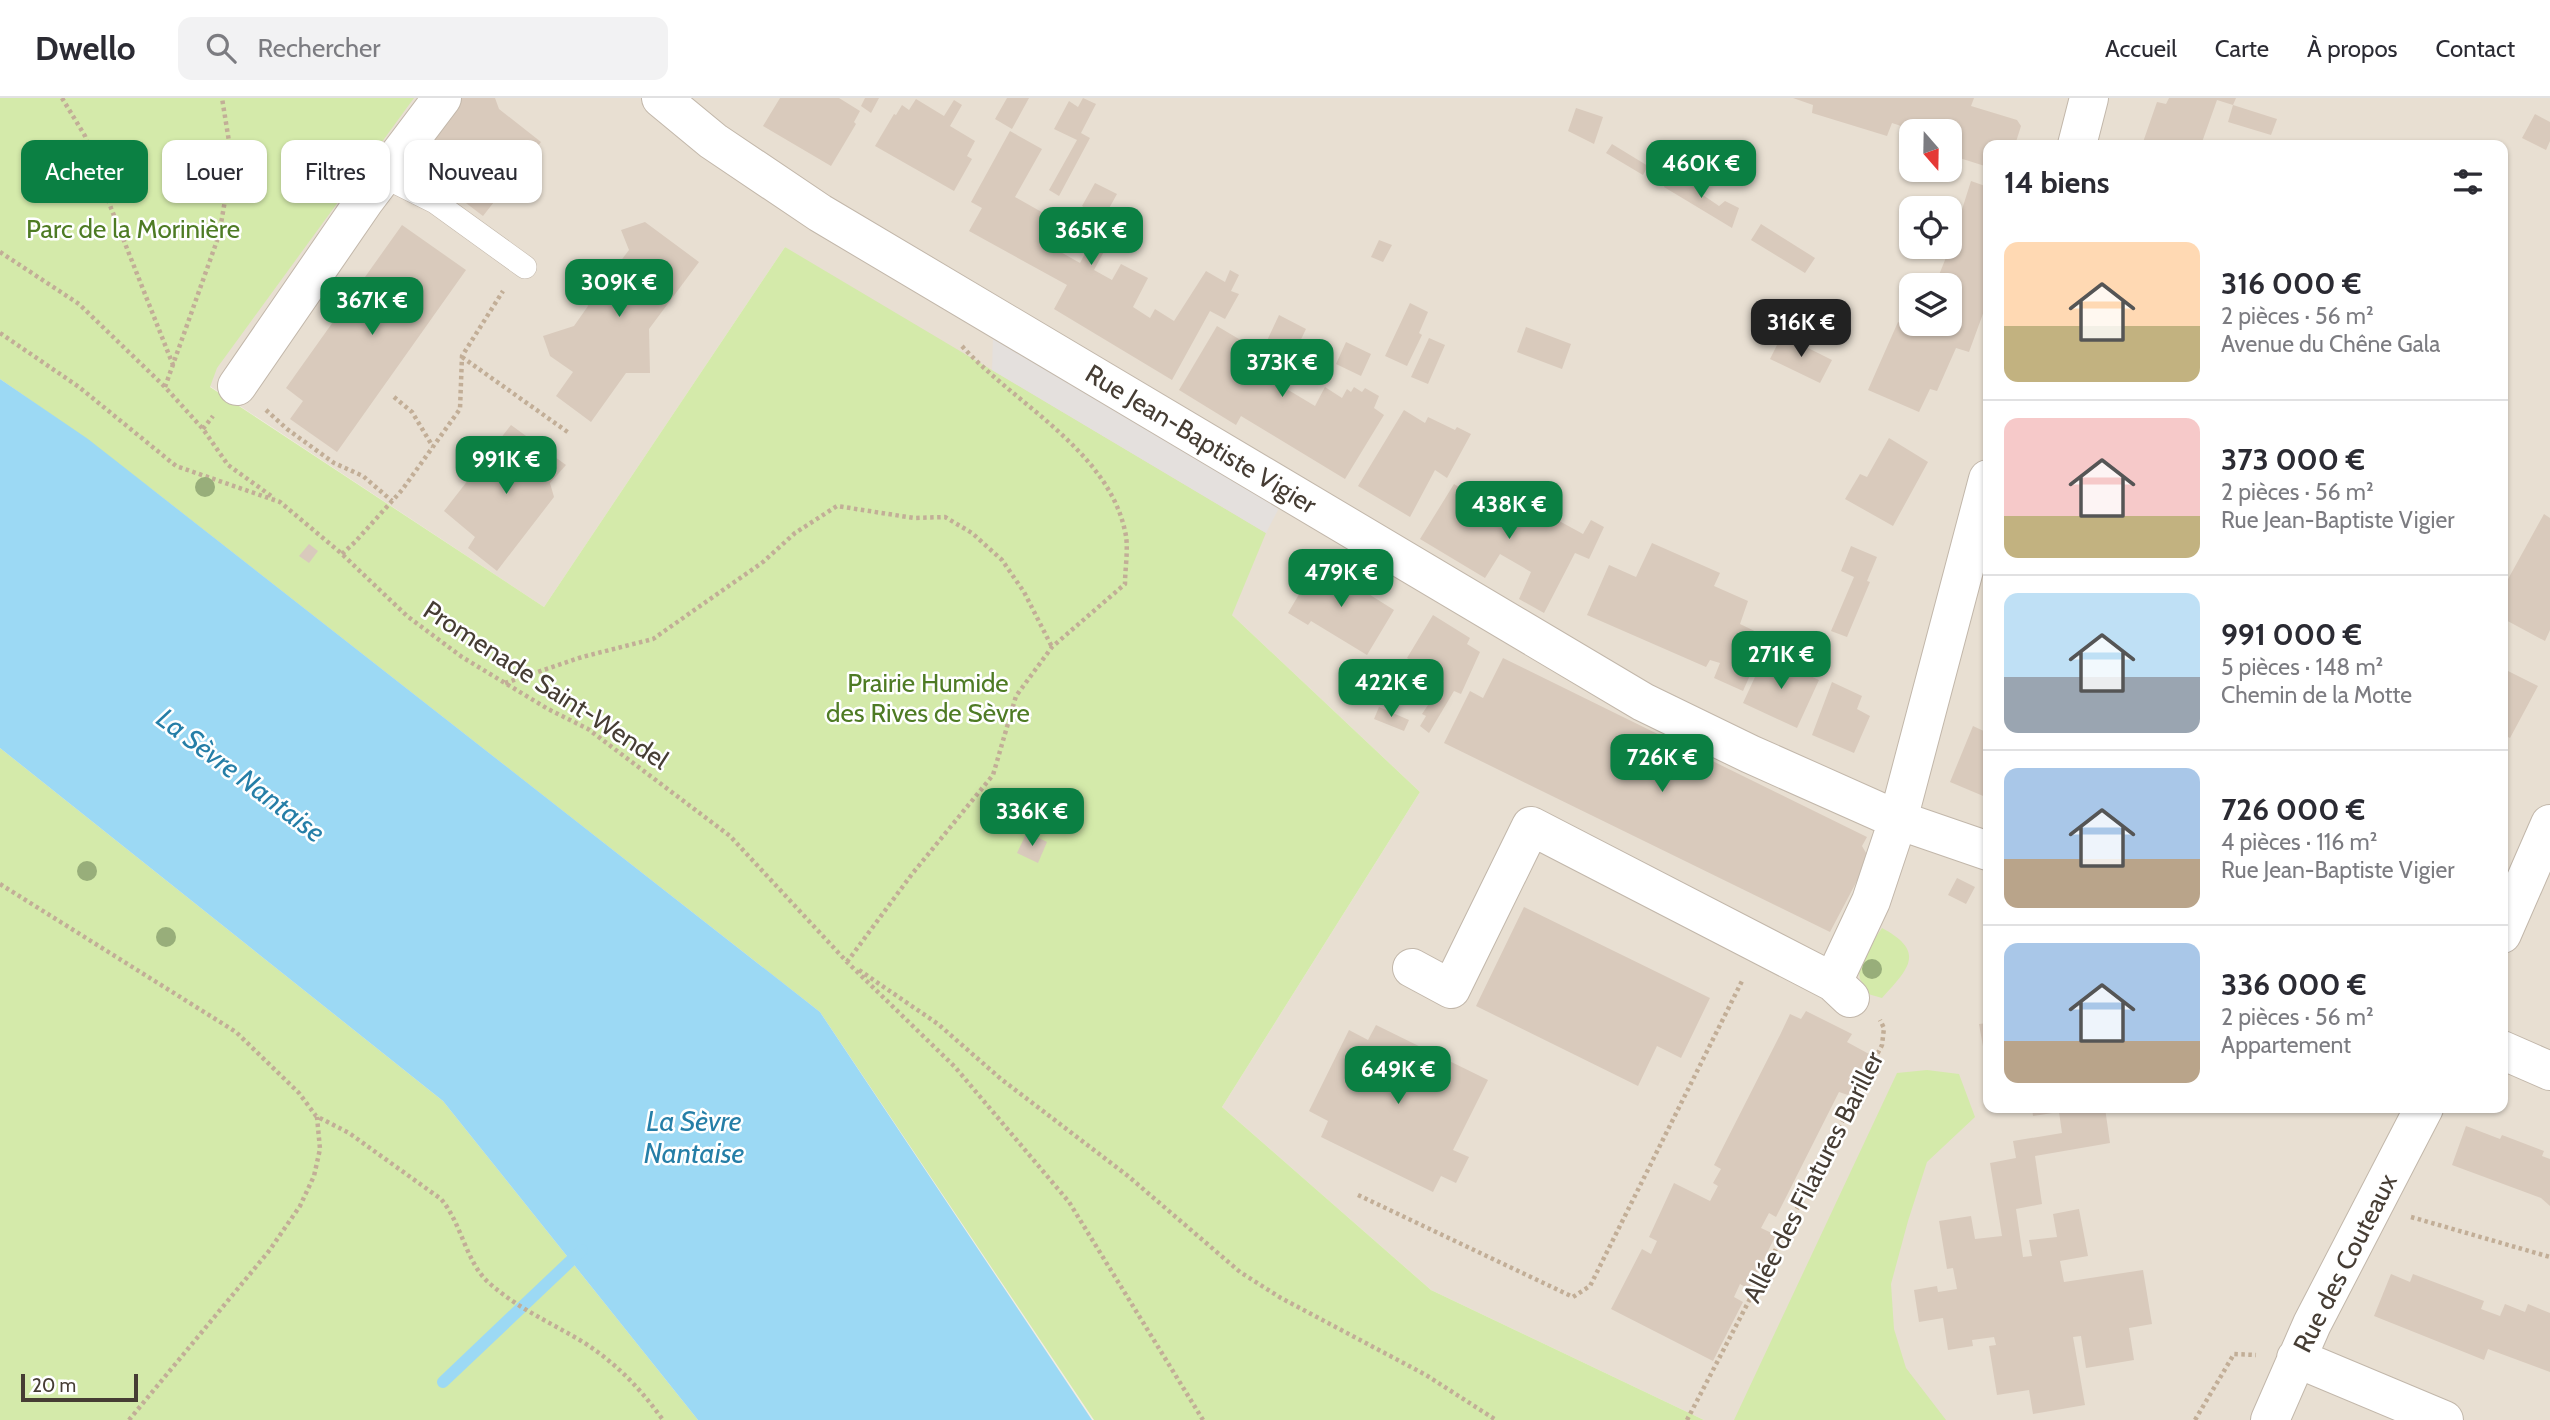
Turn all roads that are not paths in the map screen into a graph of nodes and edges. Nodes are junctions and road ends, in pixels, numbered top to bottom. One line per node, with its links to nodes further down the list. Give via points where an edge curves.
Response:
1 (442, 98): 5 (street)
2 (661, 98): 11 (street, Rue Jean-Baptiste Vigier, via 713,141 820,213 1643,702)
3 (2089, 98): 4 (street)
4 (2078, 140)
5 (390, 167)
6 (390, 180): 8 (lane, via 435,202)
7 (366, 203): 9 (street)
8 (521, 264)
9 (248, 395)
10 (1983, 498): 11 (street)
11 (1898, 820): 13 (street, Rue Jean-Baptiste Vigier); 15 (street, via 1842,990 1531,826 1451,989)
12 (2550, 824): 14 (street)
13 (1983, 849)
14 (2508, 920)
15 (1412, 968)
16 (2508, 1053): 17 (street)
17 (2550, 1071)
18 (2421, 1113): 19 (street, Rue des Couteaux)
19 (2296, 1358): 20 (street, Rue des Couteaux); 21 (street)
20 (2270, 1420)
21 (2444, 1420)

